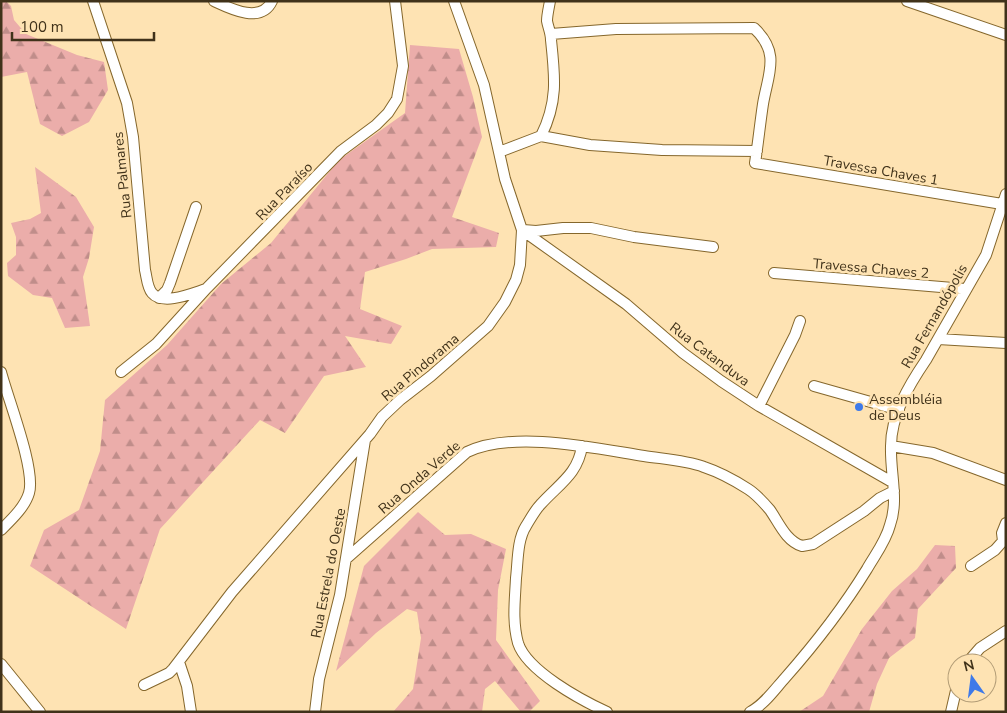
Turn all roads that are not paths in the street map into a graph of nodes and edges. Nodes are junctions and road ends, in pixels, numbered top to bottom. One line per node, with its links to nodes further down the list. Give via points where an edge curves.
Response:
1 (93, 1): 20 (street, Rua Palmares, via 127,103 145,270 148,286)
2 (214, 1): 3 (street, via 247,14 268,8)
3 (272, 1)
4 (395, 1): 18 (street, Rua Paraíso, via 403,66 396,99 388,113 376,126 341,151)
5 (454, 1): 12 (street, Rua Pindorama, via 484,85)
6 (550, 1): 8 (street, via 547,20)
7 (907, 1): 9 (street)
8 (551, 34): 10 (street, via 554,97 549,120); 11 (street, via 616,29 754,28 765,37 771,73 763,102)
9 (1006, 35)
10 (541, 136): 11 (street, via 590,145 662,150); 12 (street)
11 (757, 151): 13 (street, Travessa Chaves 1, via 755,163)
12 (499, 152): 15 (street, Rua Pindorama)
13 (1004, 199): 19 (street, Rua Fernandópolis, via 986,256)
14 (196, 207): 20 (street, via 170,283)
15 (522, 230): 16 (street, via 591,228 634,237); 27 (street, Rua Catanduva, via 626,304 683,353); 29 (street, Rua Pindorama, via 520,265 506,302 488,326 400,400)
16 (713, 246)
17 (774, 274): 19 (street, Travessa Chaves 2)
18 (207, 288): 20 (street, via 170,299); 25 (street, Rua Paraíso, via 156,344)
19 (965, 289): 22 (street, Rua Fernandópolis)
20 (159, 298)
21 (800, 320): 27 (street)
22 (938, 339): 23 (street); 28 (street, Rua Fernandópolis)
23 (1006, 344)
24 (1, 372): 35 (street, via 30,476 29,493 19,512)
25 (121, 372)
26 (814, 386): 28 (street)
27 (758, 406): 33 (street, Rua Catanduva)
28 (899, 410): 31 (street, Rua Fernandópolis)
29 (365, 440): 36 (street, Rua Estrela do Oeste); 40 (street, Rua Pindorama, via 232,592)
30 (582, 446): 33 (street, via 696,465 732,479 750,490 769,509 790,540 802,546 814,544); 36 (street, Rua Onda Verde, via 506,442 478,446 451,465); 46 (street, via 580,459 570,474 539,506 524,528 518,554 513,612 519,645 528,660 577,697)
31 (890, 446): 32 (street, via 933,452); 33 (street, Rua Fernandópolis)
32 (1006, 480)
33 (893, 487): 47 (street, via 895,501 890,526 857,585 809,650 766,699)
34 (1006, 523): 37 (street, via 1003,541)
35 (1, 530)
36 (346, 559): 45 (street, Rua Estrela do Oeste, via 319,678)
37 (971, 566)
38 (1006, 631): 39 (street)
39 (976, 653)
40 (179, 662): 42 (street, Rua Pindorama, via 170,673); 44 (street)
41 (1, 664): 43 (street)
42 (144, 685)
43 (40, 712)
44 (191, 712)
45 (315, 712)
46 (607, 712)
47 (750, 712)

